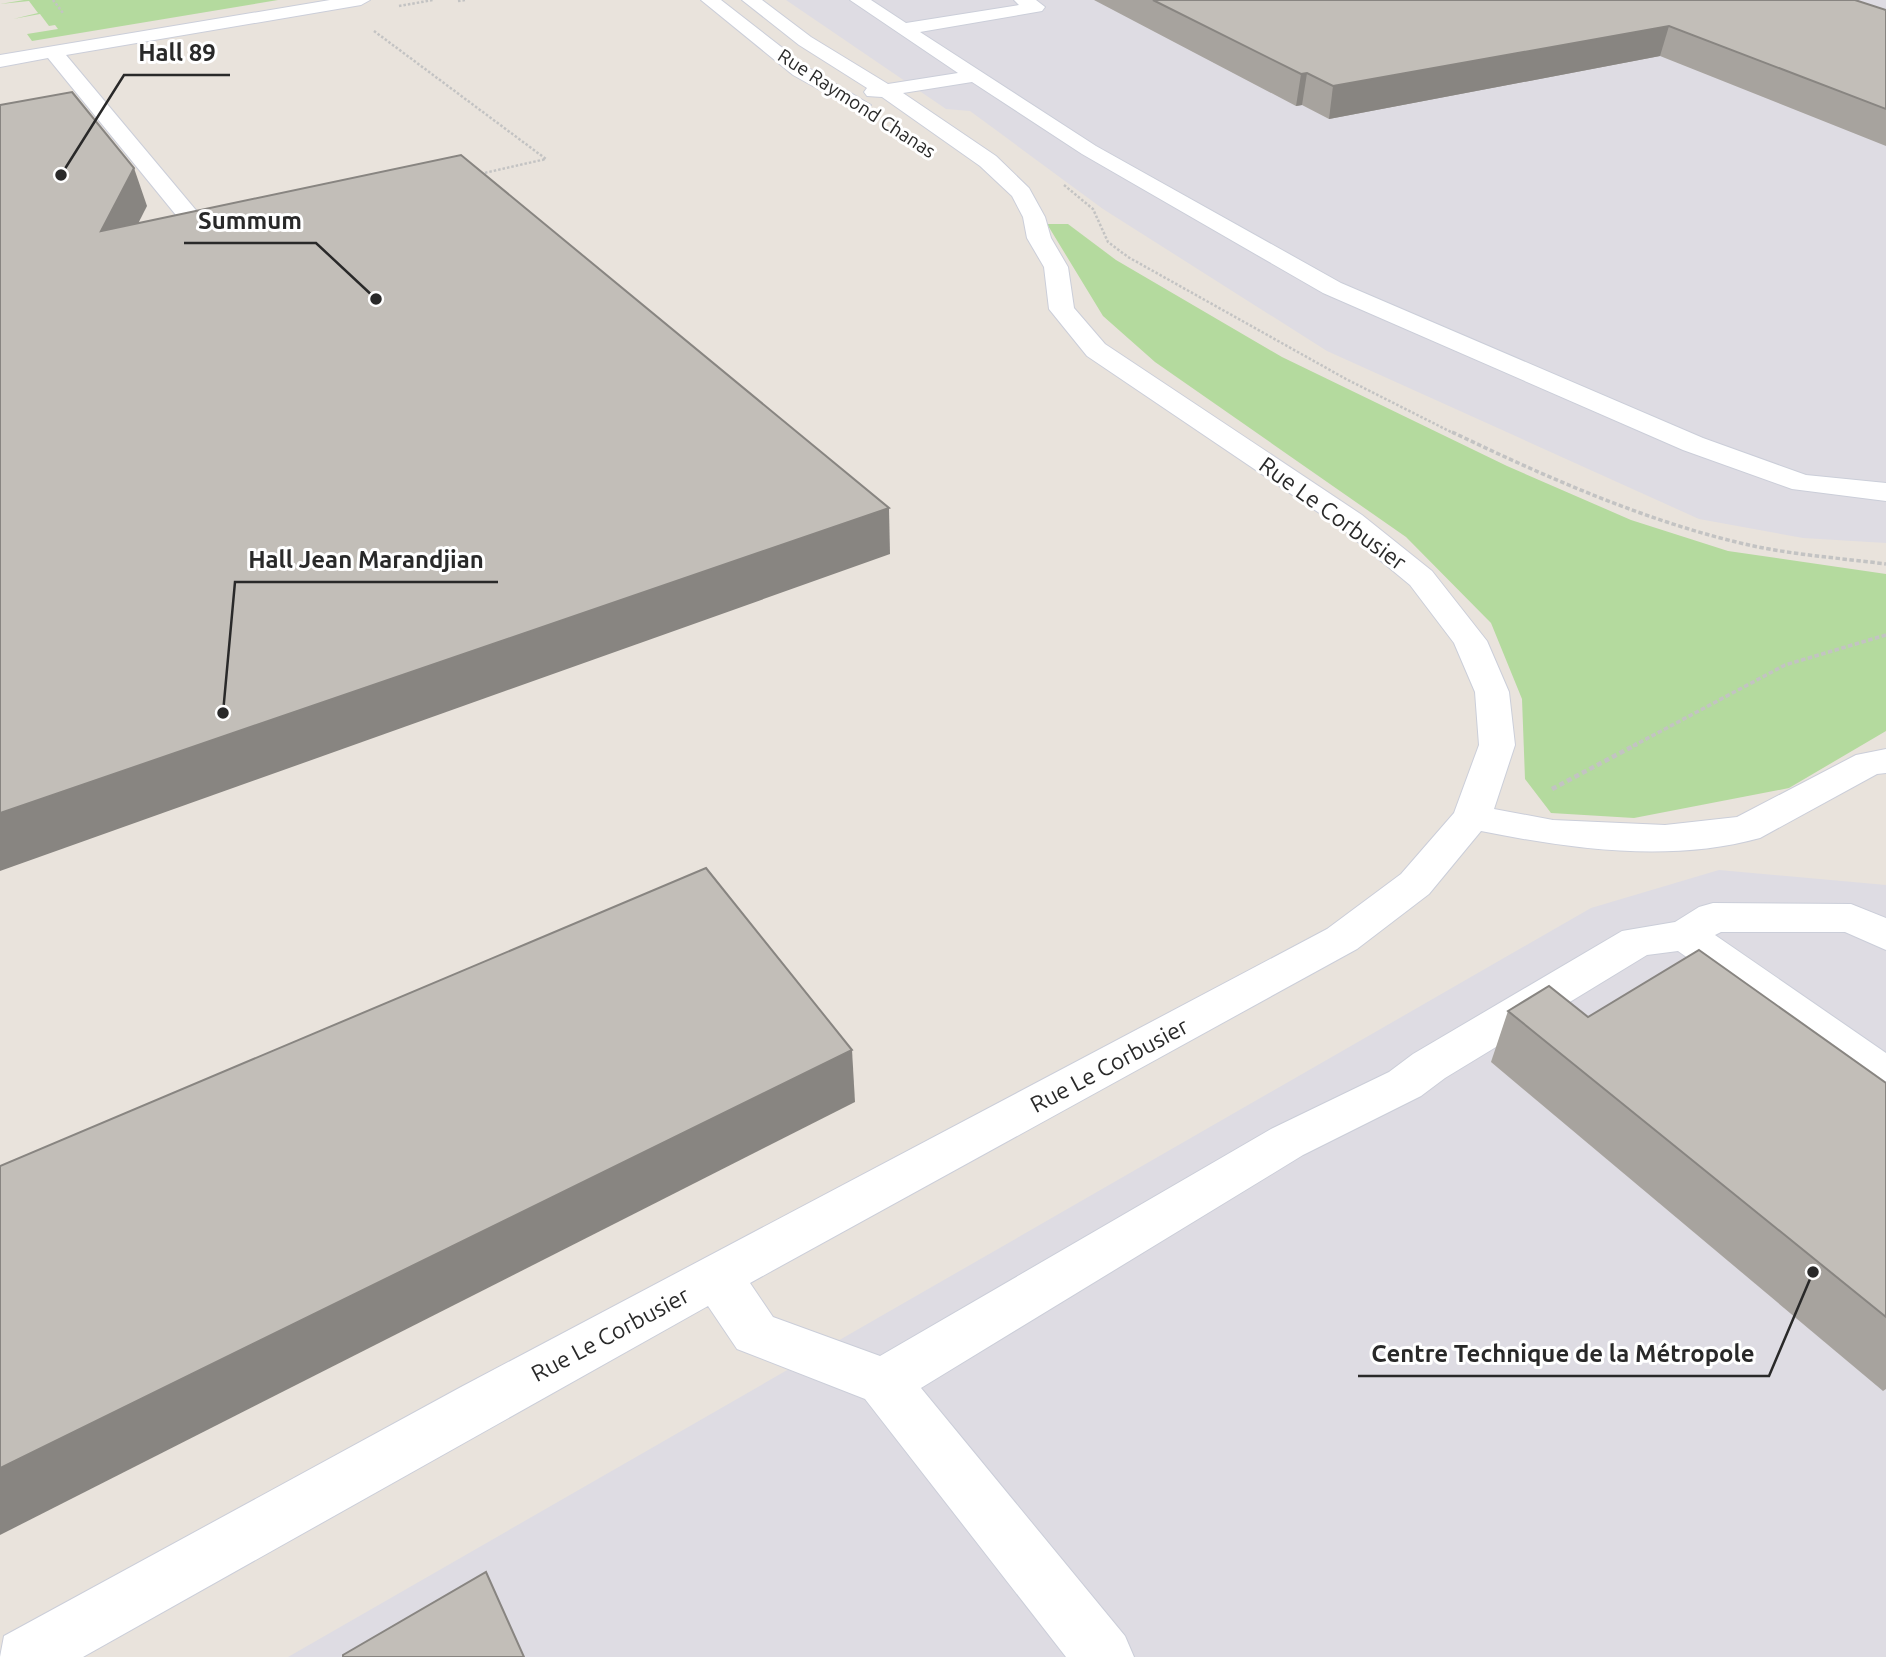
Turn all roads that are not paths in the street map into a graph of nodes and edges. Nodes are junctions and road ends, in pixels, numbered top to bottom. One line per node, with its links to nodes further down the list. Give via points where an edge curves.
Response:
1 (361, 0): 8 (street)
2 (751, 0): 6 (street)
3 (859, 0): 7 (street)
4 (1023, 0): 7 (street, via 1035,7)
5 (714, 3): 12 (street, via 752,18); 13 (street, Rue Raymond Chanas, via 800,71)
6 (784, 25): 10 (street); 13 (street, via 839,44 865,63)
7 (903, 29): 11 (street)
8 (52, 52): 9 (street); 16 (street)
9 (0, 61)
10 (849, 70): 12 (street, via 852,80); 13 (street)
11 (965, 70): 13 (street); 13 (street, via 916,69); 17 (street, via 1152,187 1332,288 1693,444 1802,484)
12 (827, 75): 13 (street)
13 (878, 86): 14 (street, Rue Raymond Chanas); 15 (street, Rue Raymond Chanas, via 988,161 1021,193 1034,218)
14 (877, 113)
15 (1023, 225): 19 (street, Rue Le Corbusier, via 1056,267 1062,309 1096,350 1351,521 1421,578 1470,640 1492,692 1497,745)
16 (197, 226)
17 (1886, 492)
18 (1886, 761): 19 (street, via 1869,763 1746,829 1665,838 1553,833)
19 (1472, 817): 23 (street, Rue Le Corbusier, via 1415,884 1342,939)
20 (1685, 935): 21 (street, via 1713,917 1741,917 1851,918); 22 (street); 24 (street, via 1637,942 1405,1084 1287,1142)
21 (1886, 935)
22 (1886, 1076)
23 (716, 1276): 24 (street, via 755,1333); 25 (street, Rue Le Corbusier)
24 (884, 1382): 26 (street)
25 (24, 1657)
26 (1104, 1657)

